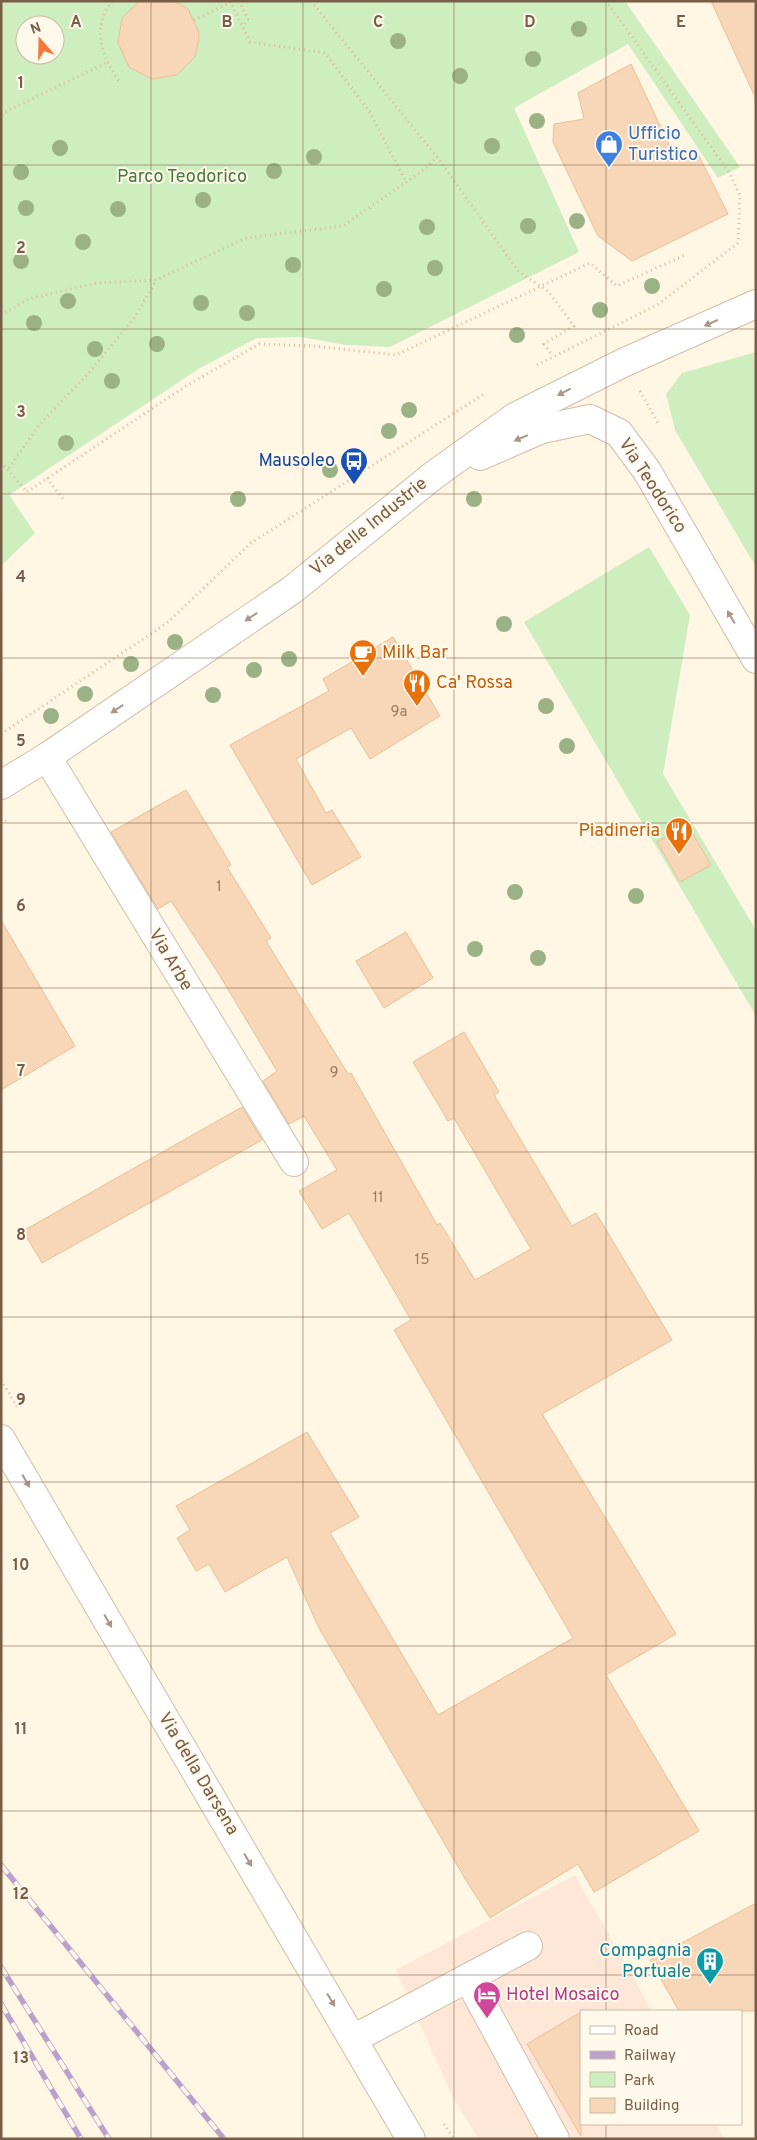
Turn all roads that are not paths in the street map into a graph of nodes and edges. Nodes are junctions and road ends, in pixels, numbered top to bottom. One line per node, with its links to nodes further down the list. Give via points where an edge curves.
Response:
1 (756, 304): 2 (street, Via delle Industrie, one-way to 2, via 625,362 514,417)
2 (434, 475): 3 (street, Via Teodorico, one-way to 2, via 647,471 618,433 590,419 542,429); 4 (street, Via delle Industrie, one-way to 4, via 292,590)
3 (756, 659)
4 (47, 757): 5 (street, Via delle Industrie); 6 (street, Via Arbe)
5 (1, 785)
6 (294, 1162)
7 (1, 1439): 10 (street, Via della Darsena, one-way to 10)
8 (528, 1946): 9 (street)
9 (468, 1978): 10 (street); 14 (street)
10 (354, 2038): 11 (street, Via della Darsena)
11 (395, 2110): 12 (street, Via della Darsena); 13 (street, Via della Darsena)
12 (411, 2139)
13 (419, 2139)
14 (555, 2139)

